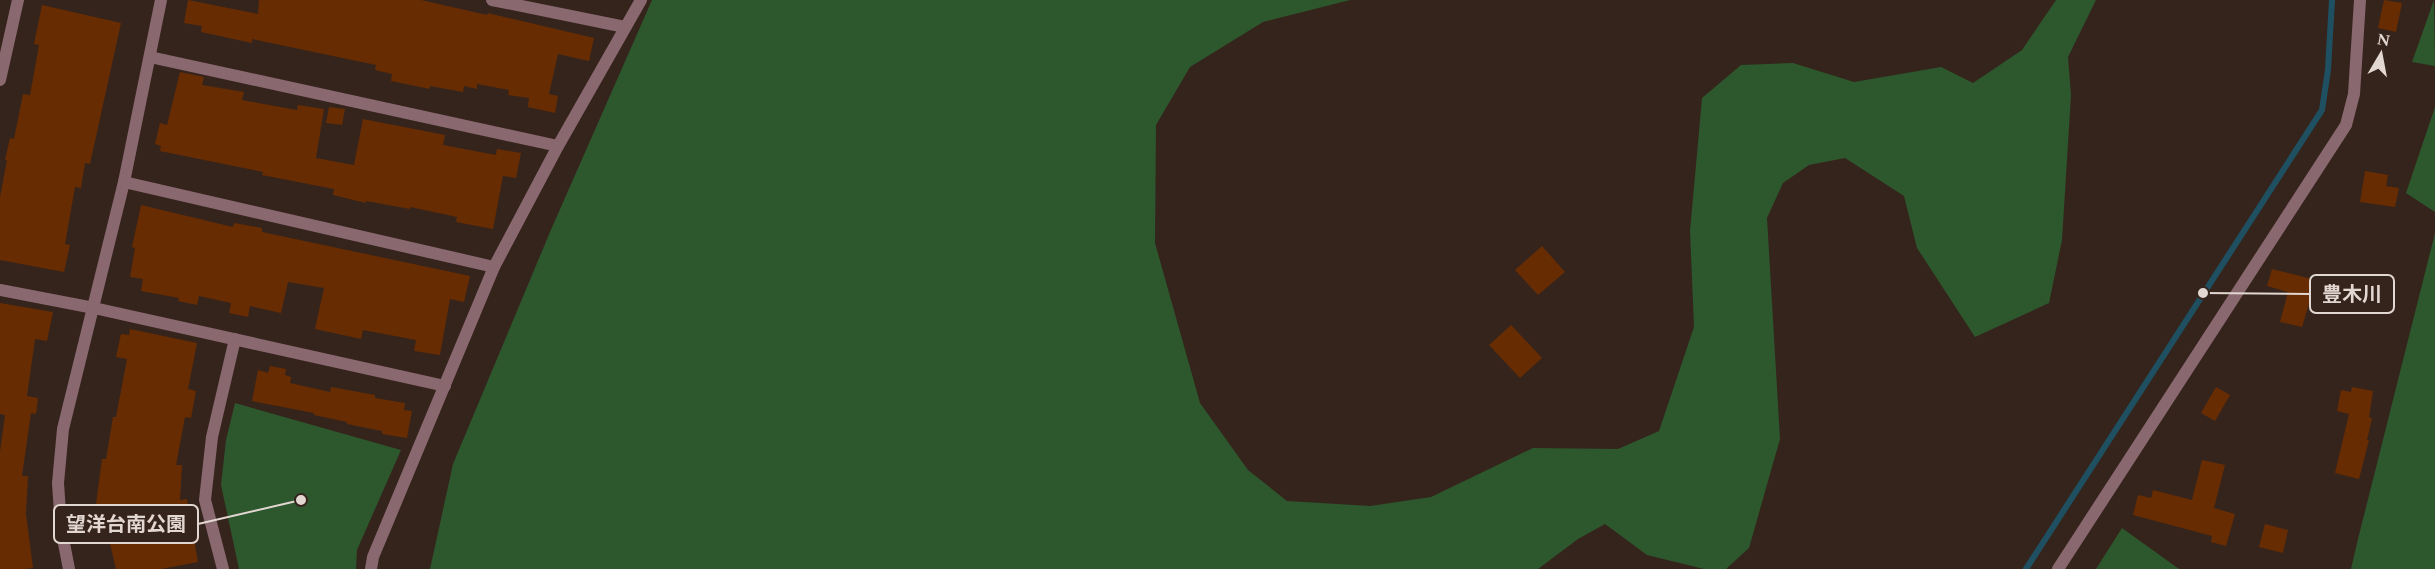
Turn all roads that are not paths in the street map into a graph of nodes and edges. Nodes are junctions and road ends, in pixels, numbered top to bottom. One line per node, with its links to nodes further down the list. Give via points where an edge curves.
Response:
1 (18, 0): 8 (street)
2 (162, 0): 7 (street)
3 (492, 0): 6 (street)
4 (641, 0): 6 (street)
5 (2360, 0): 19 (street, via 2354,94 2346,125)
6 (625, 27): 9 (street)
7 (150, 57): 9 (street); 10 (street)
8 (0, 80)
9 (558, 146): 11 (street)
10 (124, 182): 11 (street); 13 (street)
11 (494, 267): 15 (street)
12 (0, 290): 13 (street)
13 (94, 308): 14 (street); 16 (street, via 63,429 58,483)
14 (235, 339): 15 (street); 17 (street, via 212,437 204,500)
15 (445, 386): 18 (street)
16 (69, 569)
17 (223, 569)
18 (371, 569)
19 (2058, 569)

